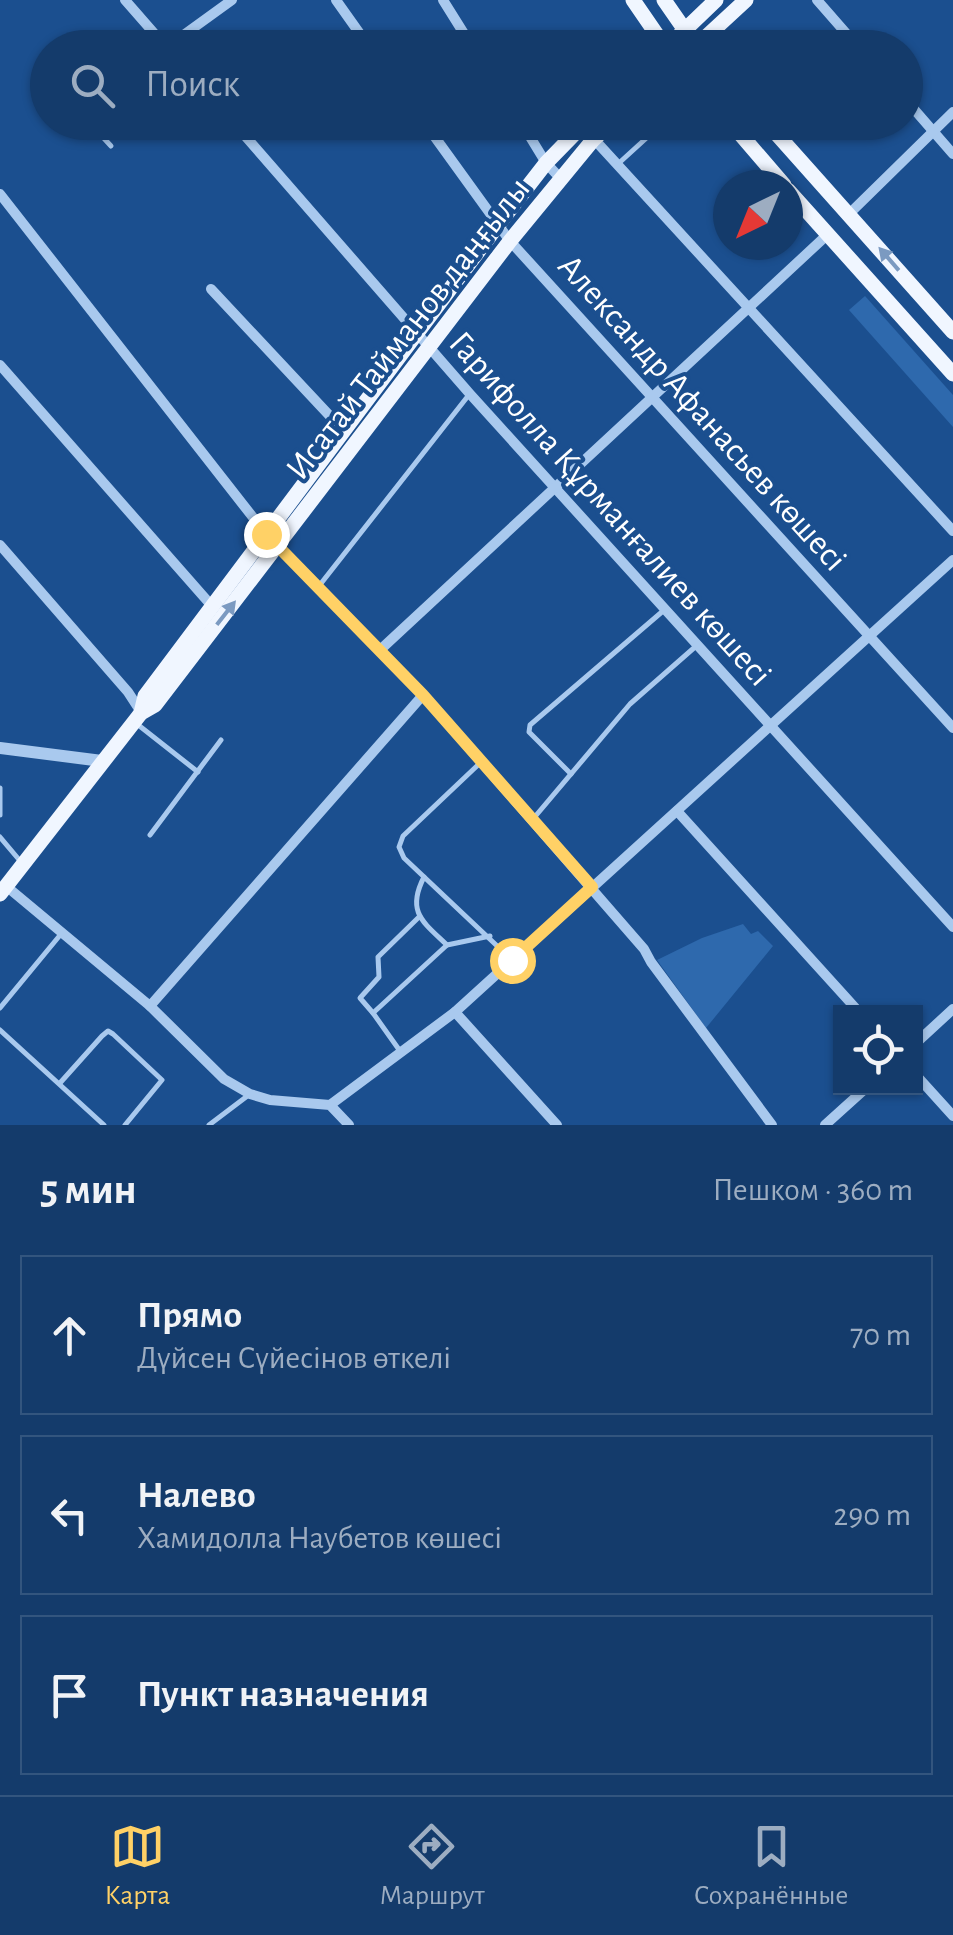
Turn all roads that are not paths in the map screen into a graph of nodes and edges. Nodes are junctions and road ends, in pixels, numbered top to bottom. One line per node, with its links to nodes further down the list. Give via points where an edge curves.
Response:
1 (125, 0): 10 (street)
2 (232, 0): 11 (street)
3 (336, 0): 12 (street)
4 (443, 0): 13 (street)
5 (633, 0): 14 (main road)
6 (664, 0): 15 (main road)
7 (716, 0): 15 (main road)
8 (746, 0): 16 (main road)
9 (818, 0): 17 (street)
10 (151, 30)
11 (191, 30)
12 (357, 30)
13 (462, 30)
14 (654, 30)
15 (685, 30)
16 (714, 30)
17 (844, 30)
18 (953, 112): 20 (street)
19 (923, 120): 20 (street)
20 (933, 131): 31 (street); 38 (street)
21 (105, 140): 30 (lane)
22 (249, 140): 45 (street, Гарифолла Құрманғалиев көшесі)
23 (437, 140): 39 (street, Александр Афанасьев көшесі)
24 (531, 140): 32 (street)
25 (568, 140): 32 (main road, Исатай Тайманов даңғылы)
26 (593, 140): 33 (street); 35 (main road, Исатай Тайманов даңғылы)
27 (644, 140): 33 (lane)
28 (745, 140): 34 (main road)
29 (782, 140): 38 (main road)
30 (110, 146)
31 (953, 154)
32 (546, 163): 35 (street); 39 (main road, Исатай Тайманов даңғылы)
33 (616, 165): 43 (street)
34 (771, 170)
35 (561, 178): 41 (main road, Исатай Тайманов даңғылы)
36 (0, 194): 54 (street)
37 (803, 207): 40 (main road)
38 (849, 214): 44 (main road, one-way to 38)
39 (498, 226): 41 (street, Александр Афанасьев көшесі); 45 (main road, Исатай Тайманов даңғылы)
40 (827, 235): 43 (street); 48 (main road)
41 (510, 241): 46 (main road, Исатай Тайманов даңғылы); 50 (street, Александр Афанасьев көшесі)
42 (211, 289): 51 (street)
43 (750, 310): 50 (street); 53 (street)
44 (953, 332)
45 (417, 333): 46 (street, Гарифолла Құрманғалиев көшесі); 51 (main road, Исатай Тайманов даңғылы)
46 (430, 348): 49 (street, Гарифолла Құрманғалиев көшесі); 54 (main road, Исатай Тайманов даңғылы)
47 (0, 365): 58 (street)
48 (953, 374)
49 (470, 394): 52 (street, Гарифолла Құрманғалиев көшесі); 57 (lane)
50 (654, 399): 52 (street); 60 (street, Александр Афанасьев көшесі)
51 (343, 430): 54 (main road, Исатай Тайманов даңғылы)
52 (556, 489): 59 (street, Гарифолла Құрманғалиев көшесі); 62 (street)
53 (953, 531)
54 (272, 540): 57 (street); 58 (main road, Исатай Тайманов даңғылы); 64 (main road, Исатай Тайманов даңғылы, one-way to 54, via 154,706)
55 (0, 545): 64 (street, via 128,692)
56 (953, 560): 60 (street)
57 (319, 586): 62 (street)
58 (211, 605): 64 (main road, Исатай Тайманов даңғылы, via 145,696)
59 (665, 609): 61 (street, Гарифолла Құрманғалиев көшесі); 72 (lane, via 530,726)
60 (869, 636): 65 (street); 66 (street, Александр Афанасьев көшесі)
61 (698, 645): 65 (street, Гарифолла Құрманғалиев көшесі); 72 (lane, via 630,704)
62 (380, 650): 63 (street)
63 (423, 695): 70 (street); 90 (street)
64 (138, 718): 69 (main road, Исатай Тайманов даңғылы); 71 (lane)
65 (770, 726): 74 (street); 84 (street, Гарифолла Құрманғалиев көшесі)
66 (953, 728)
67 (221, 740): 71 (lane)
68 (3, 745): 69 (street)
69 (102, 761): 79 (main road, Исатай Тайманов даңғылы)
70 (482, 762): 76 (street); 80 (lane, via 403,836 399,848)
71 (198, 772): 77 (lane)
72 (571, 774): 76 (lane)
73 (0, 788): 75 (lane)
74 (677, 811): 81 (street); 89 (street)
75 (0, 815)
76 (533, 820): 81 (street)
77 (150, 835)
78 (0, 837): 79 (lane)
79 (23, 864): 82 (main road, Исатай Тайманов даңғылы)
80 (424, 876): 83 (lane, via 415,902); 86 (lane)
81 (592, 887): 88 (street); 109 (street)
82 (3, 890): 85 (street)
83 (419, 917): 87 (lane); 94 (lane, via 378,956 379,977 360,998)
84 (953, 926)
85 (61, 934): 90 (street); 91 (lane)
86 (490, 936): 87 (lane); 88 (lane)
87 (447, 946): 94 (lane)
88 (512, 960): 93 (street)
89 (853, 1005)
90 (150, 1006): 100 (street, via 224,1080)
91 (0, 1008)
92 (953, 1010): 96 (street)
93 (454, 1012): 97 (street); 108 (street)
94 (373, 1013): 97 (lane)
95 (0, 1030): 98 (lane)
96 (923, 1037)
97 (401, 1052): 102 (street)
98 (60, 1083): 104 (lane); 105 (lane, via 102,1036 114,1034 162,1080)
99 (923, 1083): 103 (street)
100 (250, 1094): 102 (street); 106 (lane)
101 (858, 1095): 110 (street)
102 (330, 1106): 107 (street)
103 (953, 1116)
104 (104, 1125)
105 (125, 1125)
106 (209, 1125)
107 (348, 1125)
108 (557, 1125)
109 (772, 1125)
110 (825, 1125)

